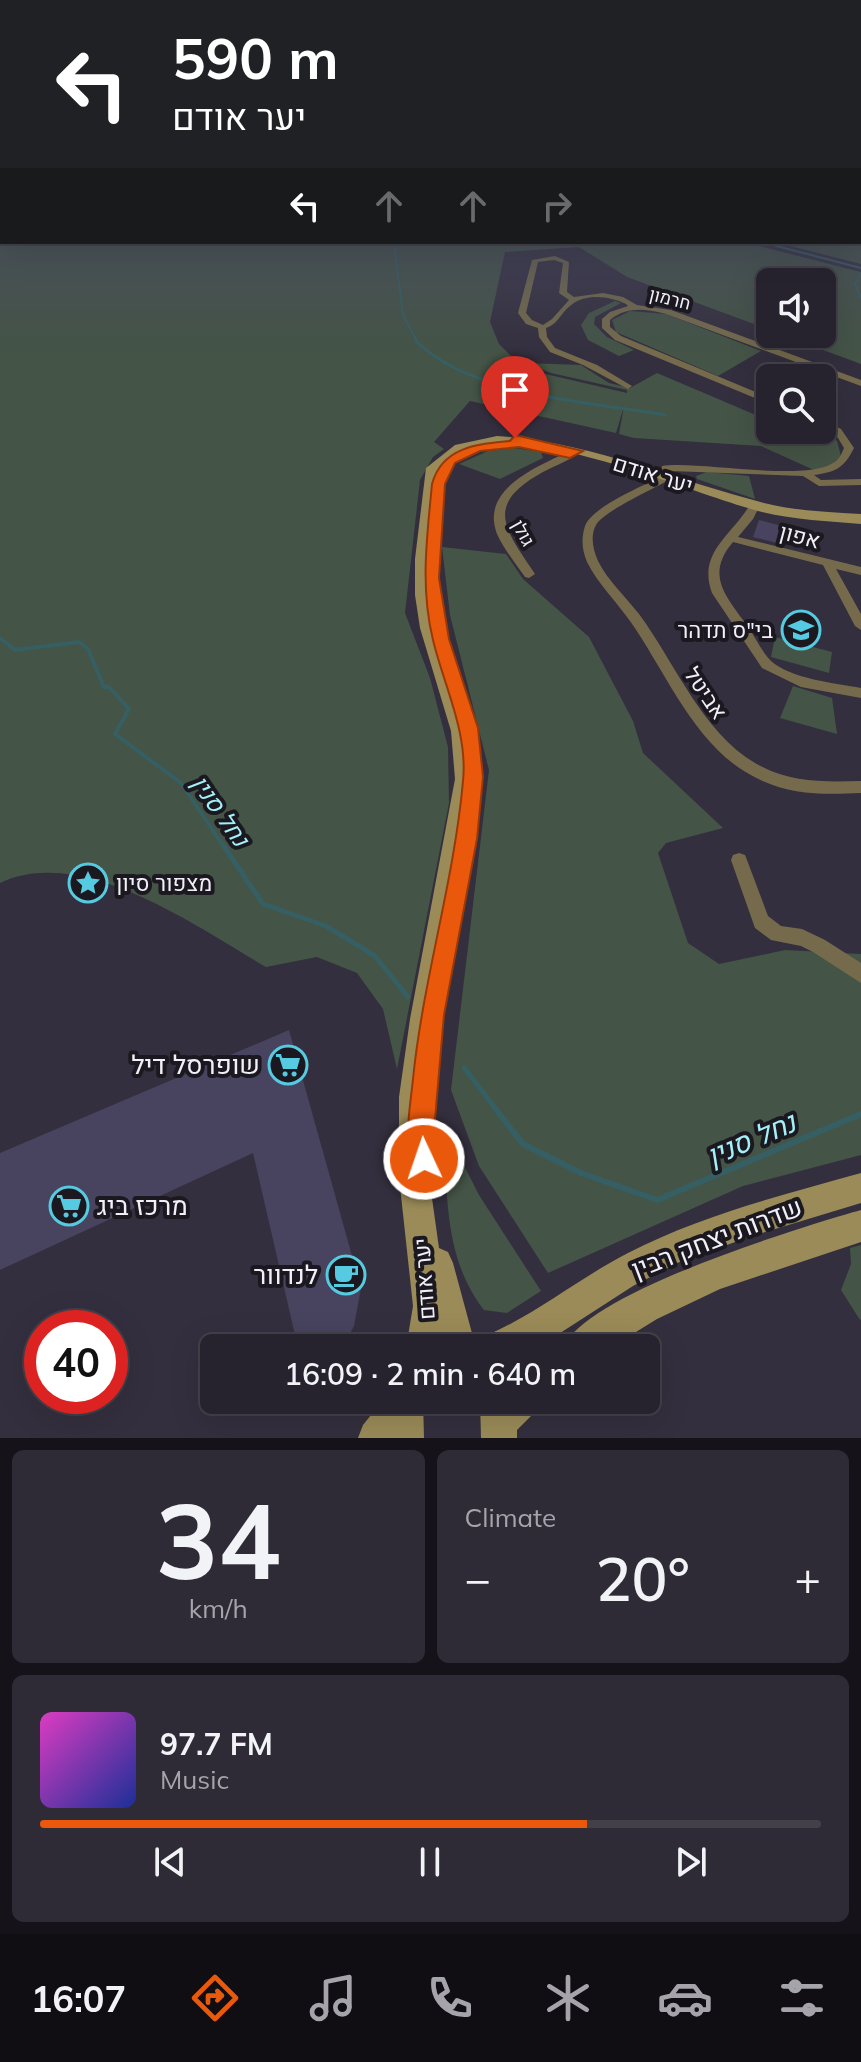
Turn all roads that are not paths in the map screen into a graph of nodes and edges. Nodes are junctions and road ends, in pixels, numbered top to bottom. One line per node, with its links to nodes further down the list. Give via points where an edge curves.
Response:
1 (574, 300): 2 (street, via 607,296); 3 (street, via 553,324); 3 (street, via 563,293 566,262 548,257 532,264 522,313)
2 (635, 307): 4 (street, חרמון, via 678,315); 6 (street, חרמון, via 609,315 606,328 618,338)
3 (542, 327): 5 (street, via 548,346 565,358)
4 (861, 383)
5 (628, 386)
6 (756, 395)
7 (836, 433): 10 (street, via 845,439 848,457 835,470)
8 (574, 452): 11 (street, יער אודם); 19 (street, גולן, via 514,486 499,506 503,535); 27 (street, יער אודם, via 525,439 480,441 448,453 430,479 425,603 461,731 466,779 413,1097 414,1177 430,1306); 28 (street, יער אודם, via 530,444 478,447 450,460 438,484 431,578 441,639 469,728 474,777 432,1015 421,1131 438,1271)
9 (705, 467): 10 (street); 11 (street, via 666,468); 13 (street, via 695,468 689,476)
10 (806, 474): 12 (street, via 819,483)
11 (662, 479): 13 (street, יער אודם); 14 (street, יער אודם); 22 (street, אביטל, via 591,524 587,542 596,569 636,620 708,733 726,751 771,778 816,788)
12 (861, 482)
13 (702, 489): 14 (street, יער אודם)
14 (754, 508): 15 (street, יער אודם, via 809,520); 16 (street)
15 (861, 520)
16 (730, 538): 17 (street, אפון); 21 (street, via 711,566 712,582 767,665 801,682)
17 (828, 564): 18 (street, אפון); 20 (street)
18 (861, 571)
19 (529, 574)
20 (861, 626)
21 (861, 693)
22 (861, 787)
23 (739, 860): 24 (street, via 768,929 811,942)
24 (861, 974)
25 (861, 1188): 29 (street, שדרות יצחק רבין, via 642,1263)
26 (861, 1226): 30 (street, שדרות יצחק רבין, via 703,1279 645,1305)
27 (425, 1334)
28 (455, 1334)
29 (533, 1334)
30 (601, 1334)
31 (394, 1414): 33 (street)
32 (405, 1414): 34 (street)
33 (376, 1438)
34 (406, 1438)

